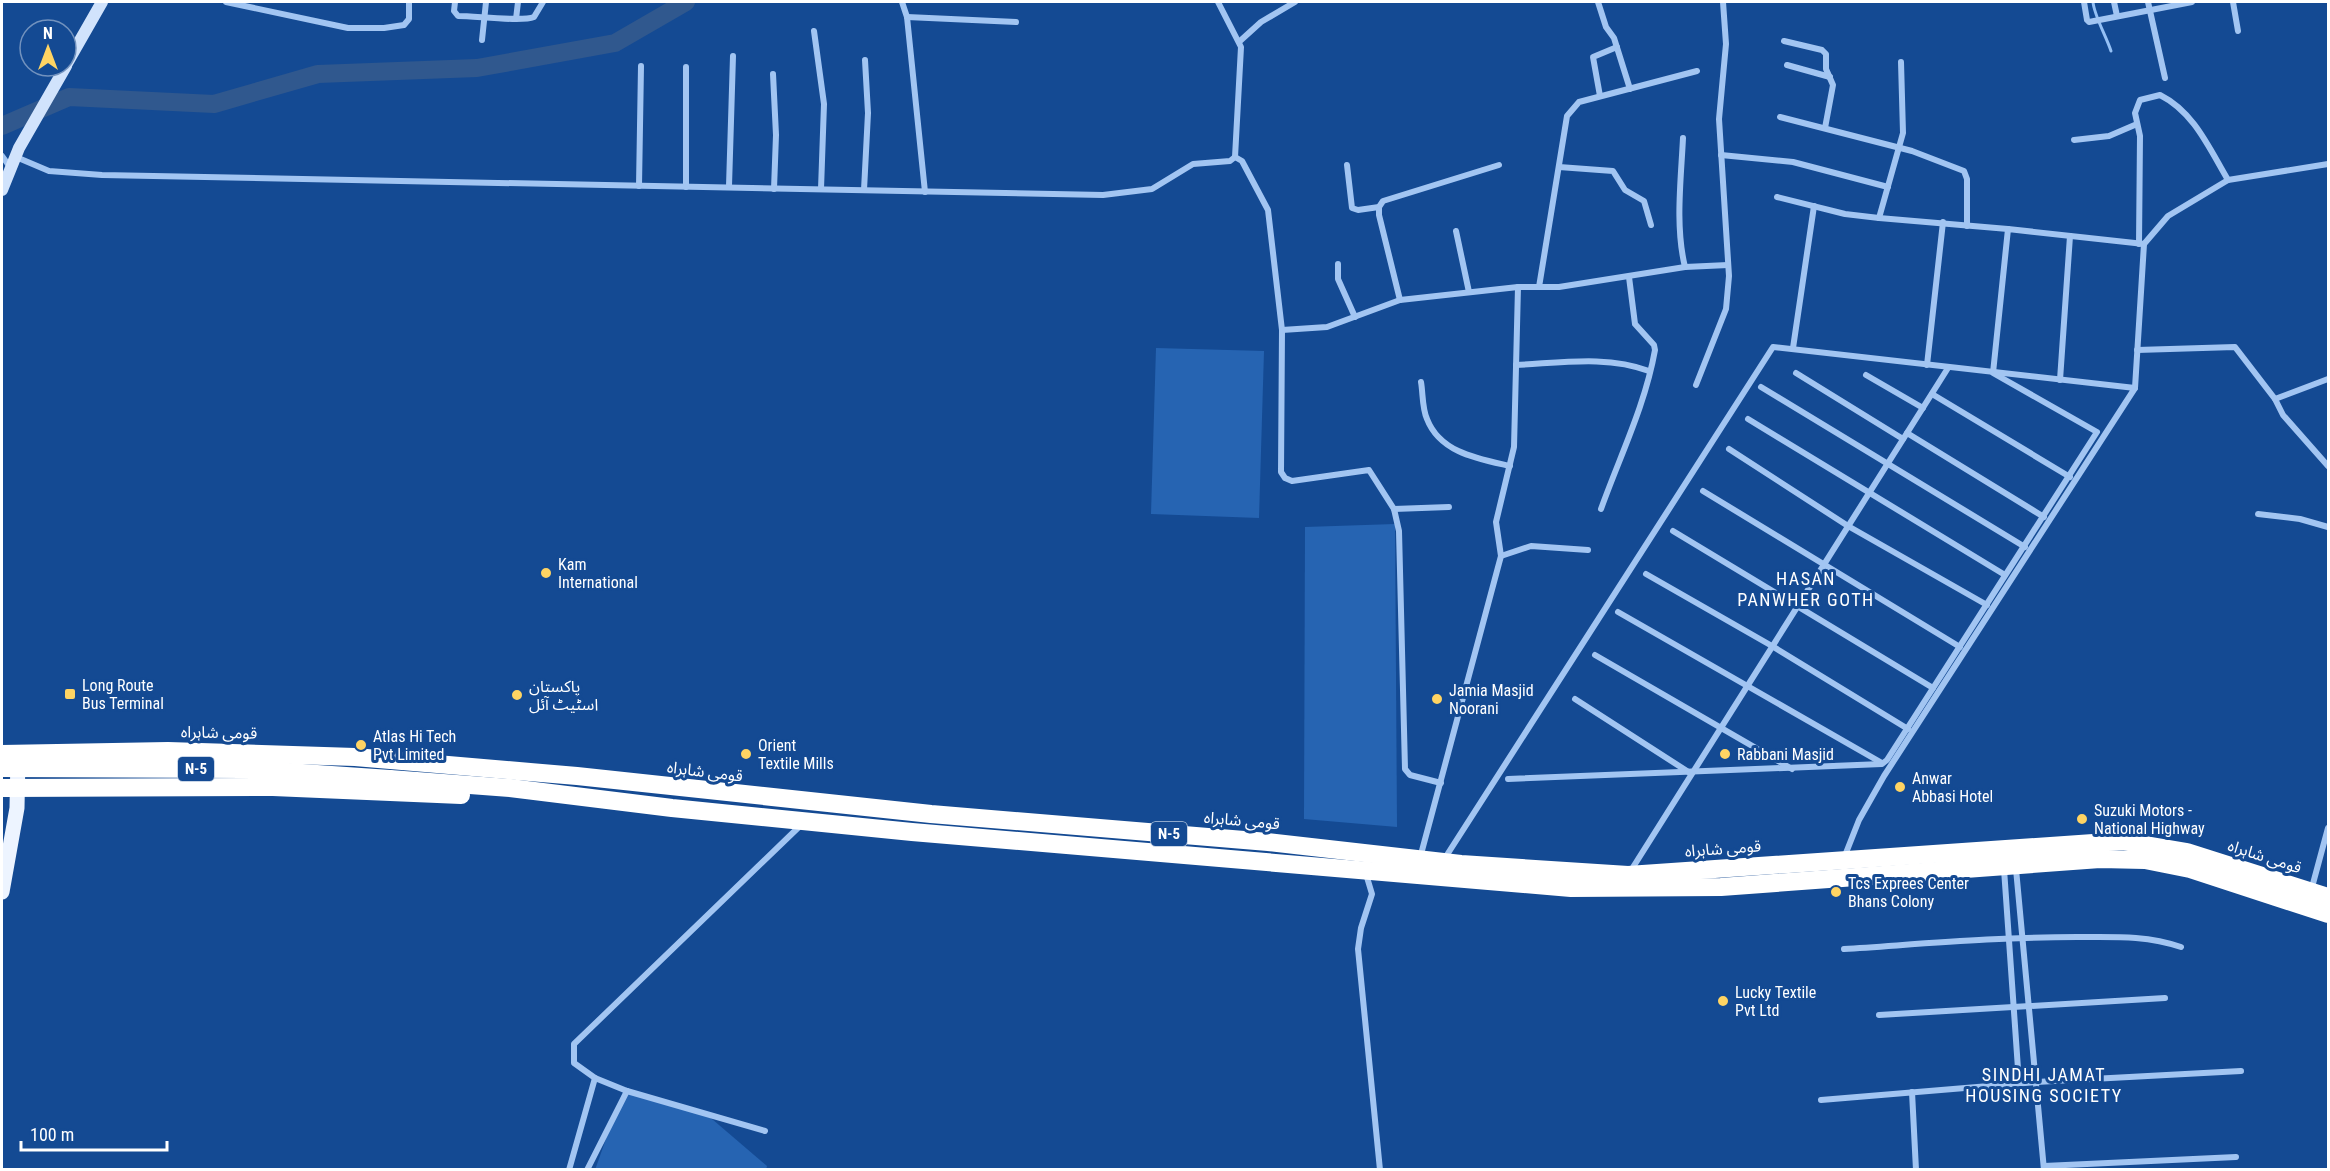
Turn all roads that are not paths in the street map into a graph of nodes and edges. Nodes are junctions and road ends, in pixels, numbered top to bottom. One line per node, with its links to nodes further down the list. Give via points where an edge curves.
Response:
1 (102, 2): 30 (street)
2 (226, 2): 3 (street, via 366,29 405,26)
3 (409, 2)
4 (455, 2): 20 (street, via 458,16)
5 (486, 2): 20 (street)
6 (518, 2): 23 (street)
7 (543, 2): 23 (street, via 534,17)
8 (902, 2): 22 (street)
9 (1218, 2): 28 (street)
10 (1295, 2): 18 (street)
11 (1598, 2): 31 (street)
12 (1723, 2): 51 (street)
13 (2084, 2): 21 (street, via 2087,20)
14 (2114, 2): 21 (street)
15 (2148, 2): 19 (street)
16 (2189, 2): 19 (street)
17 (2233, 2): 26 (street)
18 (1279, 5): 28 (street)
19 (2149, 10): 21 (street); 42 (street)
20 (485, 16): 23 (street); 27 (street)
21 (2117, 16)
22 (907, 17): 24 (street); 68 (street)
23 (516, 19)
24 (1016, 22)
25 (814, 31): 65 (street, via 824,104)
26 (2238, 31)
27 (482, 40)
28 (1240, 41): 53 (street)
29 (1784, 41): 40 (street, via 1825,52)
30 (78, 45)
31 (1617, 47): 43 (street); 44 (street, via 1593,57)
32 (733, 56): 61 (street)
33 (865, 60): 67 (street, via 868,112)
34 (1901, 62): 50 (street, via 1904,123)
35 (1787, 65): 40 (street)
36 (641, 66): 60 (street)
37 (687, 67): 62 (street)
38 (1697, 71): 43 (street)
39 (773, 74): 64 (street)
40 (1830, 77): 47 (street, via 1833,85)
41 (59, 78): 54 (street)
42 (2165, 78)
43 (1630, 89): 44 (street)
44 (1600, 96): 58 (street, via 1571,108)
45 (1780, 117): 47 (street)
46 (2137, 124): 49 (street, via 2109,136); 59 (street, via 2135,113 2140,100 2160,95 2172,101 2191,118); 79 (street)
47 (1826, 128): 50 (street)
48 (1683, 138): 82 (street, via 1680,221)
49 (2074, 141)
50 (1899, 147): 63 (street); 75 (street, via 1964,171)
51 (1720, 155): 63 (street, via 1793,162); 81 (street)
52 (2, 156): 54 (street)
53 (1235, 157): 68 (street, via 1230,161 1193,164 1152,189 1133,193); 89 (street, via 1242,161 1268,210)
54 (15, 158): 60 (street, via 49,171 102,175); 66 (street)
55 (2328, 164): 59 (street)
56 (1347, 165): 71 (street, via 1353,208)
57 (1499, 165): 71 (street, via 1383,201)
58 (1559, 167): 74 (street, via 1613,171 1624,190 1644,201); 85 (street)
59 (2228, 180): 79 (street, via 2168,216)
60 (639, 186): 62 (street)
61 (729, 186): 62 (street); 64 (street)
62 (686, 187)
63 (1888, 187): 72 (street)
64 (774, 189): 65 (street)
65 (821, 189): 67 (street)
66 (2, 190)
67 (864, 190): 68 (street)
68 (925, 192)
69 (1777, 197): 70 (street)
70 (1815, 206): 72 (street); 90 (street)
71 (1379, 207): 87 (street)
72 (1879, 218): 73 (street)
73 (1943, 222): 75 (street); 93 (street)
74 (1651, 225)
75 (1967, 226): 76 (street)
76 (2008, 229): 78 (street); 97 (street)
77 (1456, 231): 86 (street)
78 (2070, 236): 79 (street); 100 (street)
79 (2141, 244): 91 (street)
80 (1338, 264): 88 (street, via 1338,279)
81 (1728, 265): 82 (street); 102 (street, via 1725,309)
82 (1685, 267): 83 (street)
83 (1629, 277): 85 (street); 95 (street, via 1635,324 1654,345)
84 (1518, 287): 85 (street); 86 (street); 92 (street)
85 (1539, 287)
86 (1468, 292): 87 (street)
87 (1400, 300): 88 (street)
88 (1355, 317): 89 (street, via 1327,327)
89 (1282, 330): 118 (street, via 1281,457 1285,478 1292,481 1369,470)
90 (1793, 348): 93 (street); 155 (street, via 1777,346 1770,350)
91 (2137, 350): 104 (street); 106 (street, via 2235,347)
92 (1516, 365): 95 (street, via 1600,361); 113 (street)
93 (1927, 365): 94 (street)
94 (1948, 368): 97 (street); 105 (street)
95 (1649, 370): 119 (street, via 1630,440)
96 (1796, 373): 109 (street)
97 (1994, 373): 100 (street); 114 (street, via 2097,432)
98 (1866, 375): 107 (street)
99 (2328, 379): 106 (street)
100 (2060, 380): 104 (street)
101 (1421, 382): 113 (street, via 1426,419 1448,445 1472,458)
102 (1696, 385)
103 (1761, 387): 111 (street)
104 (2135, 388): 153 (street, via 1884,776 1859,820)
105 (1932, 394): 107 (street); 114 (street)
106 (2275, 399): 112 (street, via 2283,416)
107 (1923, 408): 109 (street)
108 (1748, 418): 116 (street)
109 (1905, 436): 111 (street); 121 (street)
110 (1730, 449): 122 (street)
111 (1887, 464): 116 (street); 125 (street)
112 (2328, 465)
113 (1510, 466): 127 (street, via 1496,522)
114 (2070, 477): 121 (street)
115 (1703, 491): 128 (street)
116 (1869, 492): 122 (street); 130 (street)
117 (1449, 507): 118 (street)
118 (1394, 509): 148 (street, via 1399,531 1405,769 1410,775)
119 (1601, 509)
120 (2258, 514): 123 (street)
121 (2044, 517): 125 (street)
122 (1848, 526): 128 (street); 131 (street)
123 (2328, 527)
124 (1673, 531): 132 (street)
125 (2025, 547): 130 (street)
126 (1588, 550): 127 (street, via 1531,546)
127 (1501, 556): 148 (street)
128 (1824, 564): 132 (street); 135 (street)
129 (1646, 574): 134 (street)
130 (2005, 576): 131 (street)
131 (1987, 605): 135 (street)
132 (1797, 606): 134 (street); 138 (street)
133 (1618, 612): 137 (street)
134 (1772, 646): 137 (street); 141 (street)
135 (1960, 647): 138 (street)
136 (1595, 655): 140 (street)
137 (1745, 687): 140 (street); 143 (street)
138 (1933, 688): 141 (street)
139 (1575, 699): 146 (street)
140 (1719, 726): 145 (street); 146 (street)
141 (1908, 729): 143 (street)
142 (7, 754): 149 (main road); 154 (highway, قومی شاہراہ / N-5, via 204,751 378,759 931,814 1288,844)
143 (1882, 764): 145 (street)
144 (2, 768): 150 (highway, N-5, bridge, via 244,769)
145 (1792, 769): 146 (street)
146 (1691, 773): 147 (street); 158 (street)
147 (1508, 779)
148 (1441, 783): 154 (street)
149 (7, 787): 150 (highway, via 273,787 418,795 464,795); 159 (main road)
150 (510, 788): 151 (highway, N-5)
151 (805, 821): 157 (highway, N-5); 171 (street, via 574,1044 574,1063)
152 (2328, 828): 160 (street)
153 (1844, 859): 158 (highway, قومی شاہراہ / N-5); 160 (highway, قومی شاہراہ / N-5, via 2122,841 2187,852)
154 (1419, 860): 155 (highway, قومی شاہراہ / N-5)
155 (1443, 862): 158 (highway, قومی شاہراہ / N-5)
156 (2010, 866): 157 (highway, N-5, via 1721,887 1627,889 1470,881); 161 (highway, N-5, via 2145,860 2190,869); 162 (street); 163 (street)
157 (1364, 869): 183 (street, via 1372,894 1358,950)
158 (1628, 875)
159 (2, 892)
160 (2320, 895)
161 (2328, 914)
162 (2022, 937): 163 (street); 164 (street, via 2127,936); 168 (street)
163 (2009, 939): 165 (street); 167 (street)
164 (2181, 947)
165 (1844, 948)
166 (2165, 998): 168 (street)
167 (2013, 1006): 168 (street); 169 (street); 173 (street)
168 (2029, 1006): 172 (street)
169 (1879, 1014)
170 (2241, 1071): 172 (street)
171 (595, 1078): 174 (street); 181 (street)
172 (2036, 1082): 173 (street); 180 (street)
173 (2019, 1083): 175 (street)
174 (627, 1091): 177 (street); 182 (street)
175 (1911, 1092): 176 (street); 184 (street)
176 (1821, 1100)
177 (765, 1131)
178 (2236, 1157): 179 (street)
179 (2131, 1166): 180 (street)
180 (2044, 1168)
181 (569, 1170)
182 (587, 1170)
183 (1380, 1170)
184 (1916, 1170)

